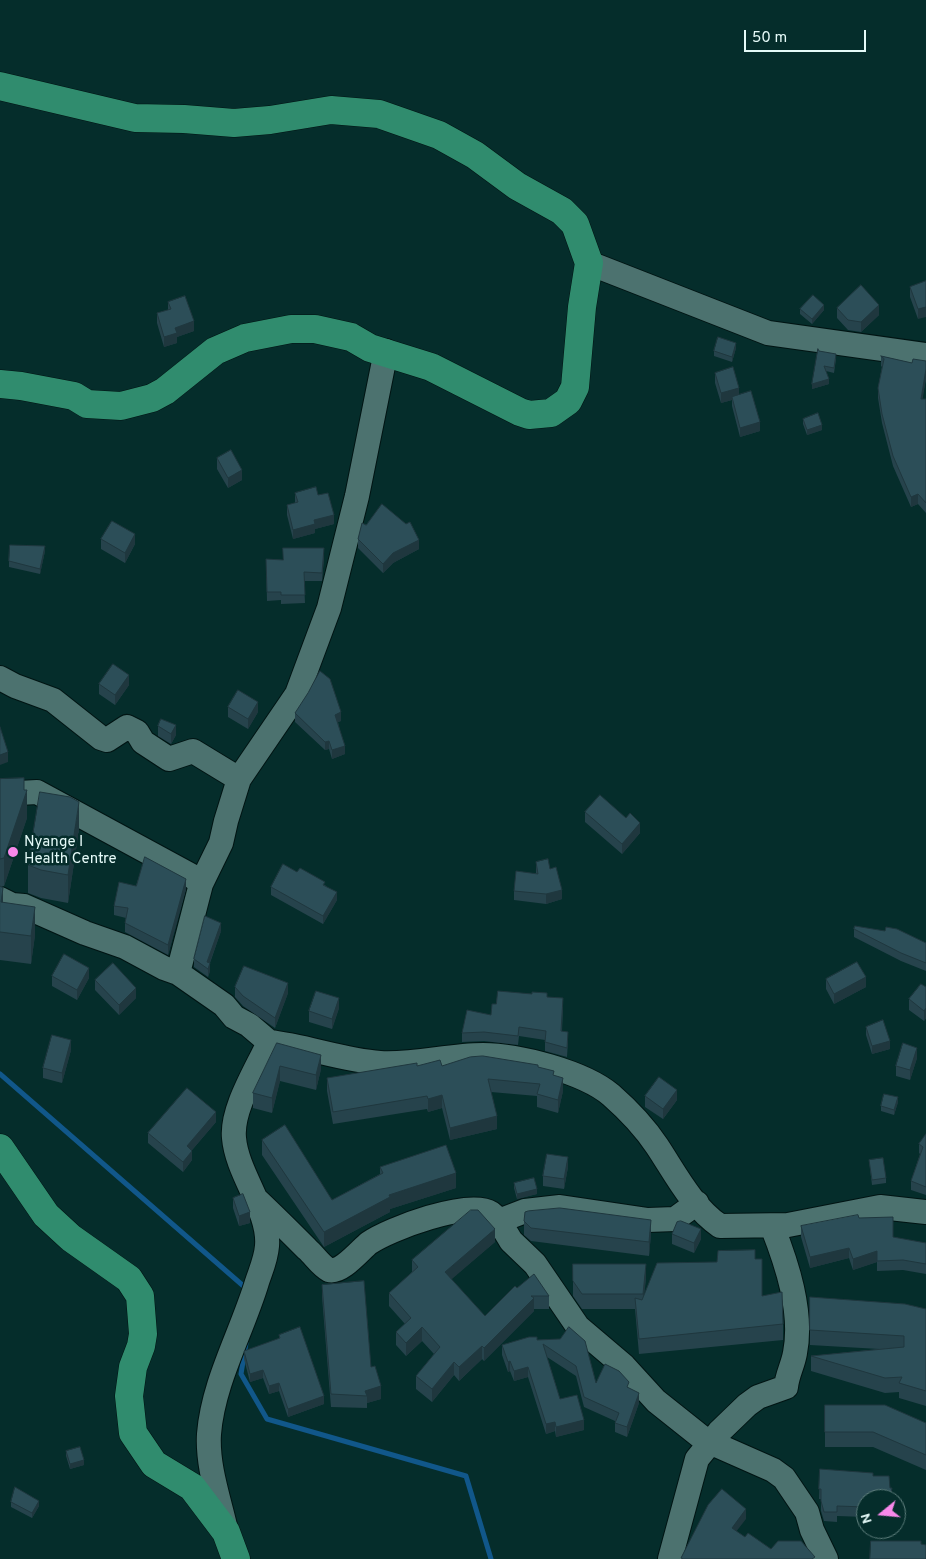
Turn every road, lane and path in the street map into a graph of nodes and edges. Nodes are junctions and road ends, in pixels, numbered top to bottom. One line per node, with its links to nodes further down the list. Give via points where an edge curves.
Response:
1 (0, 86): 2 (main road, via 135,118 234,123 331,110 379,114 439,135 562,211 575,224)
2 (589, 263): 3 (main road, via 575,387 568,401 551,413 529,415 520,412 447,374); 4 (street, via 768,333)
3 (386, 352): 5 (main road, via 370,348 351,336 315,329 264,333 215,351 179,382 152,398 121,406 87,404 65,394); 7 (street, via 358,496 315,650 297,694)
4 (926, 355)
5 (0, 384)
6 (0, 678): 7 (street, via 53,700 101,738 107,740 127,727 138,732 143,742 169,759 193,751)
7 (239, 779): 9 (street, via 222,843)
8 (0, 794): 9 (street, via 37,792 192,876)
9 (201, 884): 11 (street)
10 (0, 899): 11 (street, via 125,947)
11 (178, 973): 12 (street)
12 (268, 1042): 14 (street, via 246,1091 234,1136 238,1158); 15 (street, via 380,1063 410,1064 481,1055 502,1056 538,1062 571,1073 611,1095 656,1145)
13 (0, 1148): 20 (main road, via 46,1215 71,1238 116,1268 135,1287 140,1296 143,1334 129,1396 133,1433 154,1464 192,1488)
14 (255, 1198): 17 (street, via 330,1270 338,1269 355,1258 367,1244 384,1233 442,1214 483,1210 491,1212); 20 (street, via 267,1235 266,1254 220,1381 209,1433 209,1454)
15 (698, 1203): 17 (street, via 675,1219 648,1220 560,1207 525,1211); 18 (street, via 704,1213 720,1226)
16 (926, 1212): 18 (street, via 880,1207)
17 (500, 1221): 19 (street, via 511,1242 535,1264 578,1326 624,1366 656,1401)
18 (772, 1226): 19 (street, via 788,1274 796,1318 795,1353 786,1387 758,1397)
19 (711, 1442): 22 (street, via 697,1459); 23 (street, via 784,1478 807,1512)
20 (226, 1532): 21 (main road)
21 (236, 1559)
22 (670, 1559)
23 (826, 1559)

